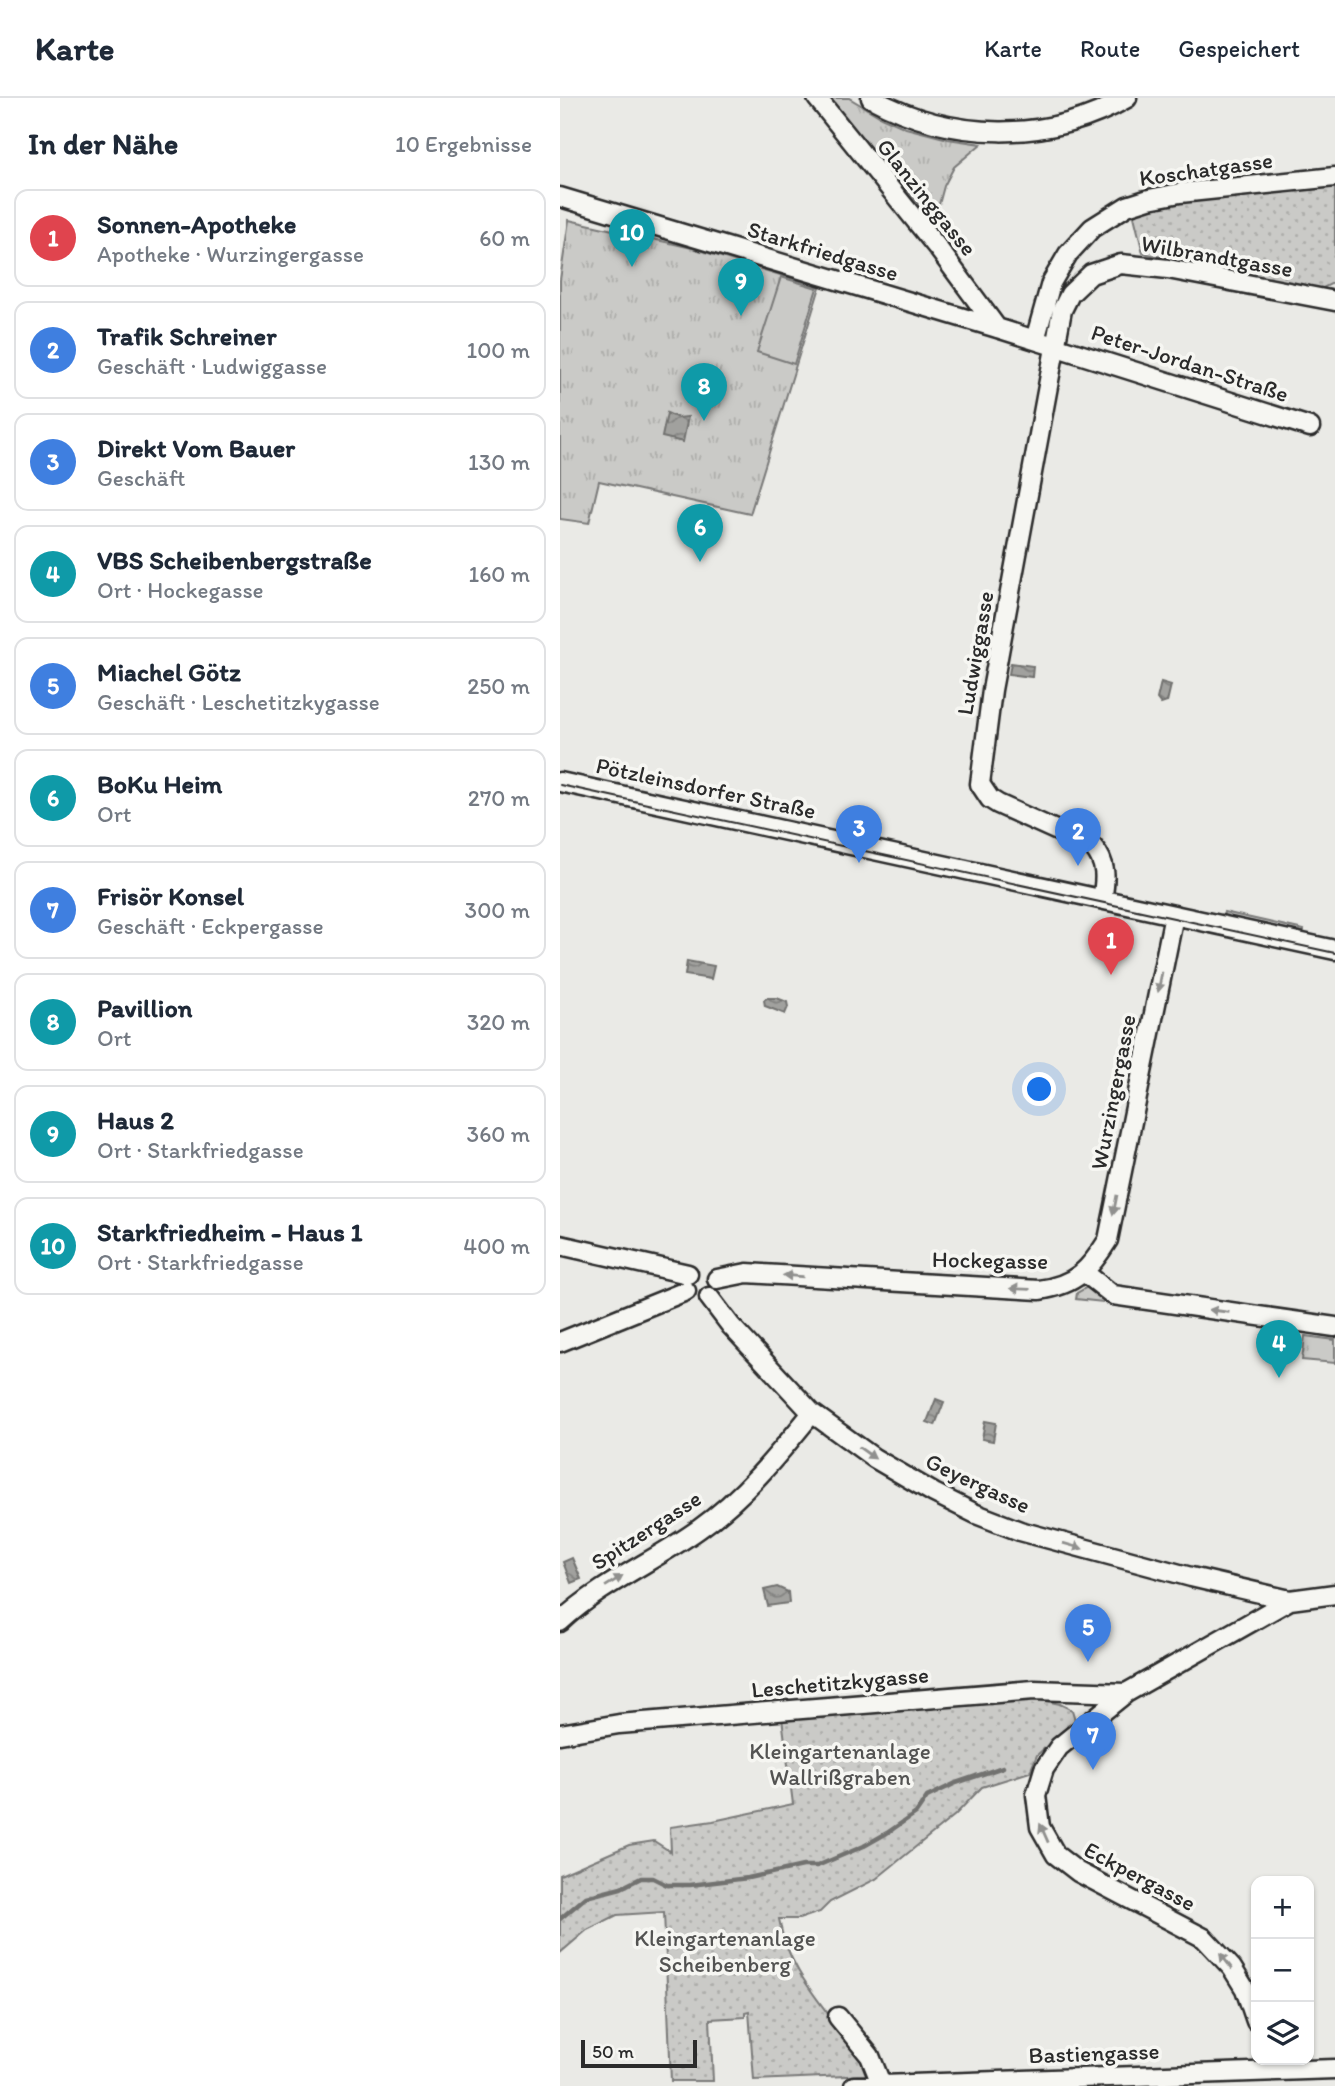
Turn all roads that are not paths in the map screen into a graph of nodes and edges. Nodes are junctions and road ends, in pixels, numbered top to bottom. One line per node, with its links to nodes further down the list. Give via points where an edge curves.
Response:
1 (817, 98): 7 (street, Glanzinggasse)
2 (871, 98): 3 (street, Glanzinggasse, via 937,125 1011,132 1076,120)
3 (1127, 98)
4 (1335, 177): 8 (street, Koschatgasse, via 1180,193 1128,205 1092,228 1068,254 1051,283)
5 (564, 200): 7 (street, Starkfriedgasse)
6 (1335, 301): 9 (street, Wilbrandtgasse, via 1121,264 1091,274 1070,295)
7 (997, 328): 8 (street, Starkfriedgasse)
8 (1035, 340): 9 (street, Starkfriedgasse)
9 (1055, 346): 10 (street, Peter-Jordan-Straße); 12 (street, Ludwiggasse, via 992,691 980,784 998,804 1093,847 1105,867)
10 (1310, 427)
11 (560, 782): 12 (street, Pötzleinsdorfer Straße)
12 (1102, 900): 13 (street, Pötzleinsdorfer Straße)
13 (1174, 915): 14 (street, Pötzleinsdorfer Straße); 16 (street, Wurzingergasse, one-way to 16, via 1108,1240)
14 (1335, 950)
15 (560, 1245): 18 (street, Hockegasse)
16 (1085, 1272): 17 (street, Hockegasse, one-way to 17, via 1039,1290 747,1273); 20 (street, one-way to 16, via 1112,1295)
17 (716, 1279): 18 (street, Hockegasse, via 702,1270); 19 (street, via 717,1289)
18 (687, 1283): 19 (street, Hockegasse, via 696,1297); 21 (street, via 678,1296)
19 (709, 1297): 22 (street, Geyergasse)
20 (1335, 1327)
21 (560, 1342)
22 (811, 1413): 24 (street, Geyergasse, one-way to 24, via 874,1458 976,1514 1086,1550); 25 (street, Spitzergasse, one-way to 22, via 612,1581 700,1529 762,1472)
23 (1335, 1594): 24 (street, Eckpergasse)
24 (1290, 1600): 26 (street, Eckpergasse)
25 (560, 1622)
26 (1126, 1693): 27 (street, Leschetitzkygasse, via 1034,1690 619,1724); 28 (street, Eckpergasse, one-way to 26, via 1232,1968 1204,1938 1078,1872 1056,1855 1040,1827 1036,1795 1050,1757)
27 (560, 1734)
28 (1251, 2006)
29 (838, 2017): 32 (street, via 870,2056)
30 (1335, 2069): 31 (street, Bastiengasse)
31 (1269, 2072): 32 (street, Bastiengasse)
32 (882, 2085): 33 (street, Bastiengasse)
33 (854, 2086)

